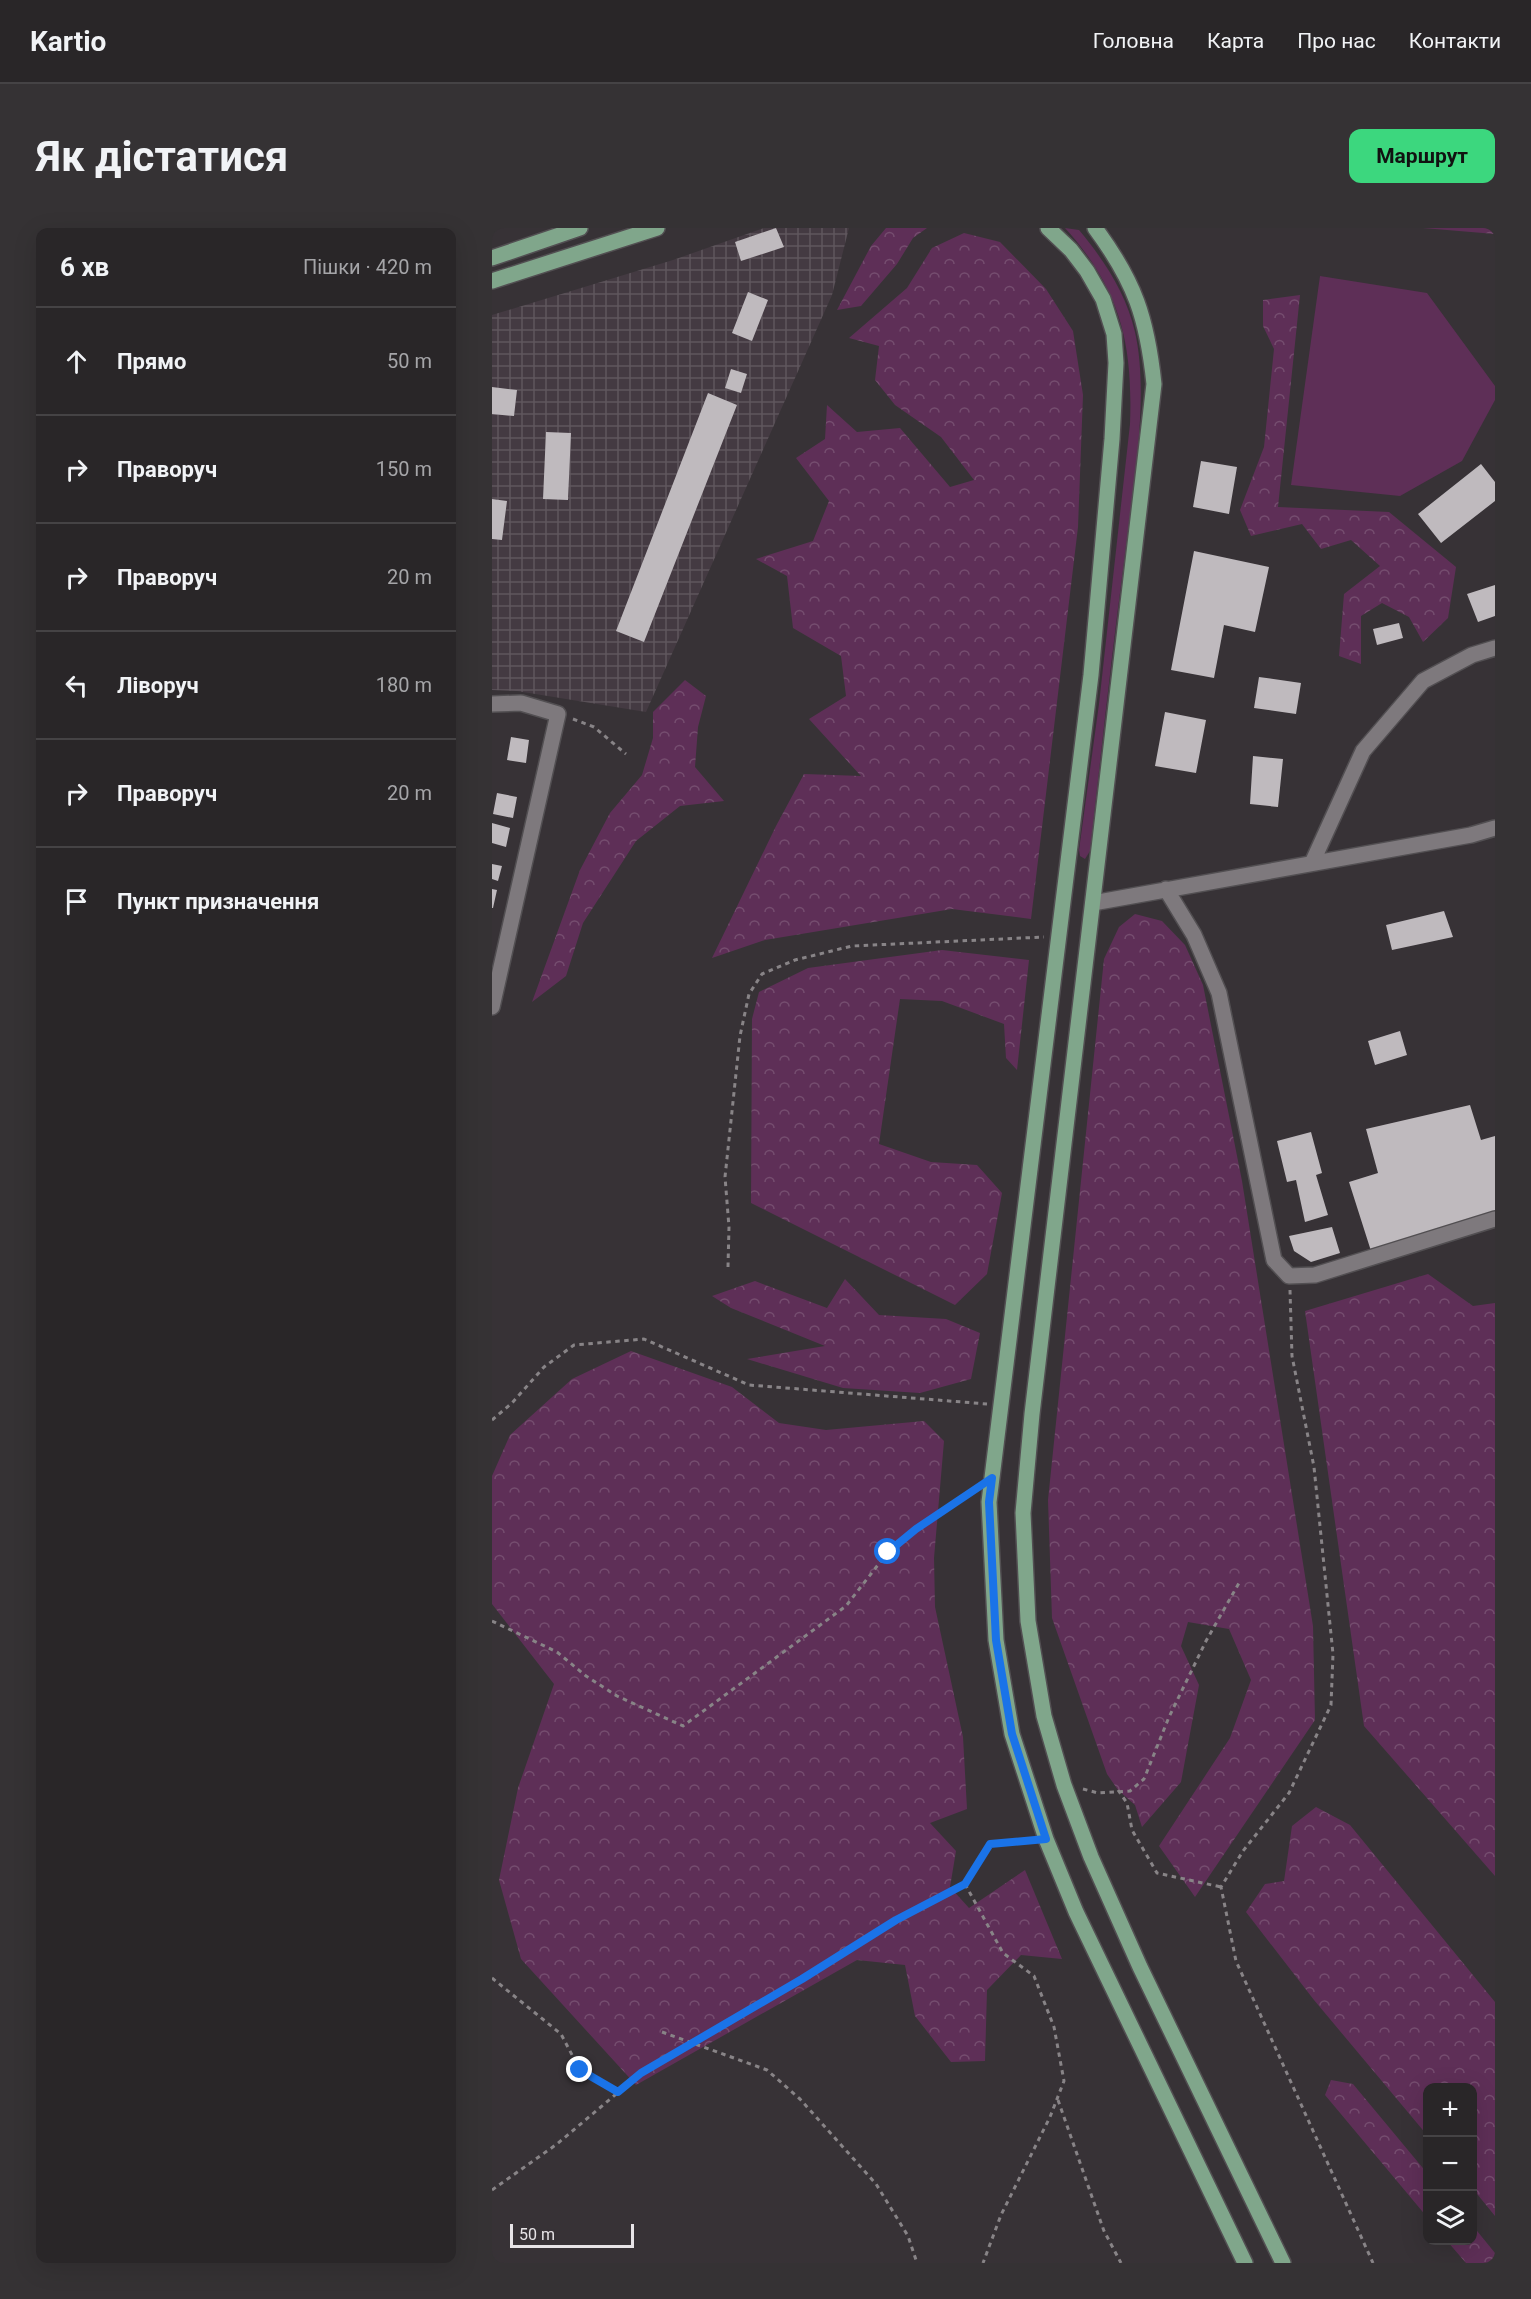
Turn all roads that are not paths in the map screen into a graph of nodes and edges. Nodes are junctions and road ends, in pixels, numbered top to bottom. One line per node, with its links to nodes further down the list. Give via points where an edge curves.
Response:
1 (580, 228): 5 (main road)
2 (657, 228): 6 (main road)
3 (1048, 228): 15 (main road, via 1081,264 1102,299 1114,334 1116,363 1091,675 989,1502 996,1640 1012,1734 1046,1839 1076,1912)
4 (1095, 228): 12 (main road, via 1118,259 1137,298 1149,337 1154,384)
5 (492, 258)
6 (492, 281)
7 (1495, 648): 10 (street, via 1472,655 1423,681 1363,751)
8 (492, 704): 13 (street, via 521,703 558,714)
9 (1495, 828): 10 (street)
10 (1312, 863): 11 (street)
11 (1166, 889): 12 (street); 14 (street, via 1194,935 1219,993 1274,1260 1289,1276 1315,1275)
12 (1093, 903): 16 (main road, via 1023,1513 1028,1621 1044,1716 1091,1857)
13 (492, 1007)
14 (1495, 1219)
15 (1245, 2263)
16 (1283, 2263)

